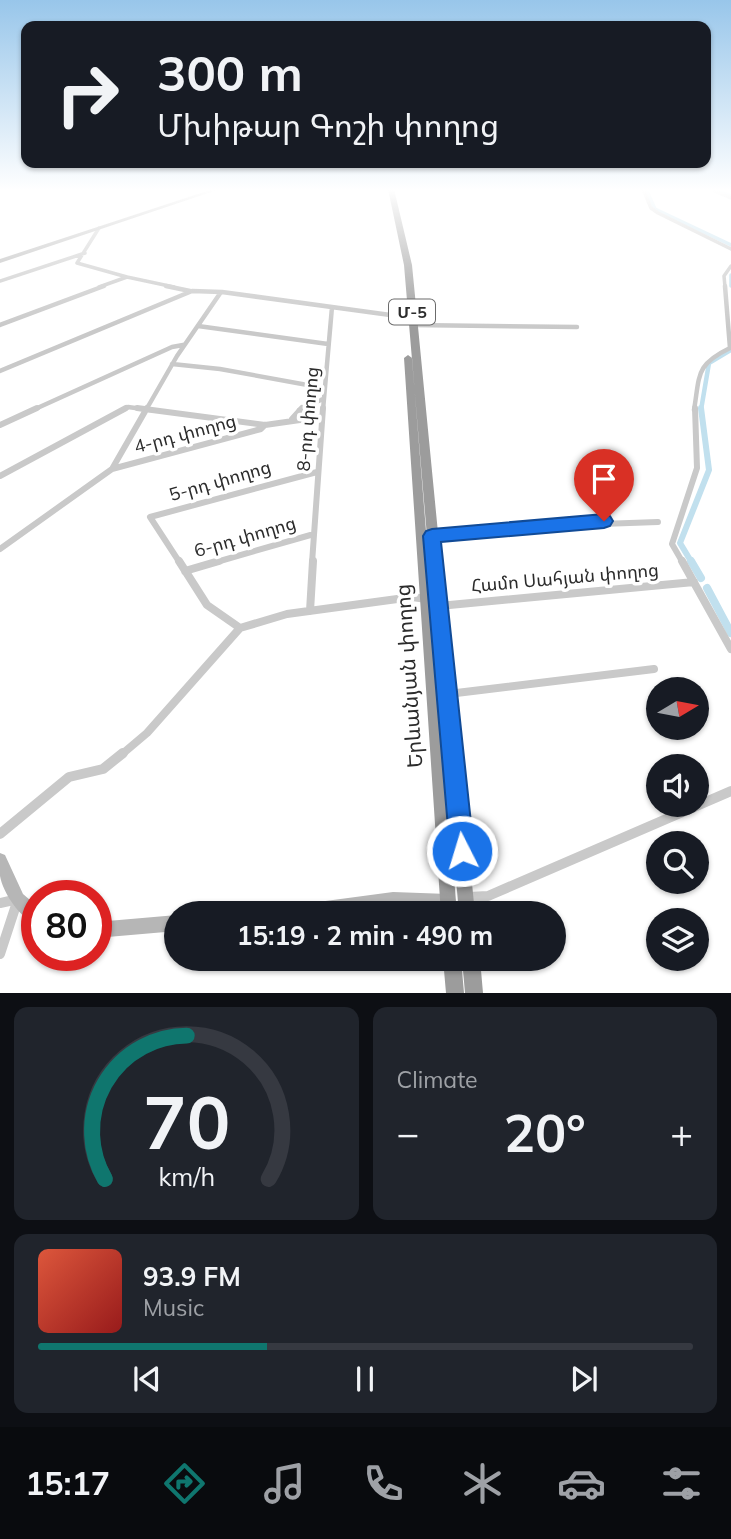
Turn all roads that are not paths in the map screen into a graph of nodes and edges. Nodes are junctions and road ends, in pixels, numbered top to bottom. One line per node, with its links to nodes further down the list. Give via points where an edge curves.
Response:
1 (77, 235): 8 (main road)
2 (95, 235): 7 (street)
3 (397, 235): 15 (highway, Մ-5)
4 (402, 235): 16 (highway, Մ-5)
5 (703, 235): 6 (street)
6 (731, 249)
7 (85, 253): 10 (street, via 77,264); 11 (street)
8 (0, 261)
9 (731, 266): 40 (street, via 724,276 730,348 701,369 693,418 697,468 672,544)
10 (127, 276): 12 (street); 17 (street)
11 (0, 281)
12 (192, 292): 13 (street); 23 (street)
13 (221, 292): 14 (street); 18 (street)
14 (332, 307): 15 (street); 20 (street, 8-րդ փողոց)
15 (405, 317): 31 (highway, Մ-5)
16 (413, 325): 19 (street); 31 (highway, Մ-5)
17 (0, 326)
18 (196, 327): 20 (street); 21 (street)
19 (577, 327)
20 (328, 344): 24 (street, 8-րդ փողոց)
21 (183, 345): 22 (street); 29 (street)
22 (172, 364): 24 (street); 26 (street)
23 (0, 371)
24 (324, 387): 25 (street, 8-րդ փողոց)
25 (323, 399): 27 (street, 8-րդ փողոց); 28 (street, via 304,406)
26 (145, 409): 30 (street); 32 (street); 34 (street, via 128,407)
27 (321, 417): 28 (street); 33 (street, 8-րդ փողոց)
28 (290, 419): 30 (street, 4-րդ փողոց)
29 (0, 425)
30 (265, 425): 32 (street, 4-րդ փողոց)
31 (419, 437): 37 (highway, Երևանյան փողոց / Մ-5); 41 (highway, Երևանյան փողոց / Մ-5)
32 (112, 468): 38 (street)
33 (317, 472): 36 (street, 8-րդ փողոց); 39 (street, 5-րդ փողոց, via 150,517)
34 (0, 476)
35 (658, 522): 37 (street, via 570,523)
36 (314, 534): 39 (street, 6-րդ փողոց); 42 (street, 8-րդ փողոց)
37 (432, 536): 41 (highway, Երևանյան փողոց / Մ-5)
38 (0, 549)
39 (185, 571): 43 (street, 5-րդ փողոց, via 207,605)
40 (694, 582): 41 (street, Համո Սահյան փողոց); 44 (street)
41 (433, 602): 42 (street, Համո Սահյան փողոց, via 412,597); 46 (highway, Երևանյան փողոց / Մ-5); 47 (highway, Երևանյան փողոց / Մ-5)
42 (310, 611): 43 (street, Համո Սահյան փողոց)
43 (240, 628): 50 (street, via 147,733 103,769 69,777)
44 (731, 649)
45 (654, 669): 46 (street)
46 (448, 694): 48 (highway, Երևանյան փողոց / Մ-5)
47 (439, 778): 48 (highway, via 447,772); 54 (highway, Երևանյան փողոց / Մ-5)
48 (456, 779): 52 (highway, Երևանյան փողոց / Մ-5)
49 (731, 791): 52 (street, via 488,896)
50 (0, 834)
51 (0, 860): 53 (main road)
52 (466, 897): 55 (highway, Երևանյան փողոց / Մ-5)
53 (18, 899): 56 (street); 57 (main road); 60 (street)
54 (448, 901)
55 (466, 901)
56 (0, 902)
57 (21, 902)
58 (164, 924): 59 (main road)
59 (112, 929)
60 (0, 954)
61 (453, 971): 63 (highway)
62 (472, 971): 64 (highway)
63 (455, 993)
64 (474, 993)

